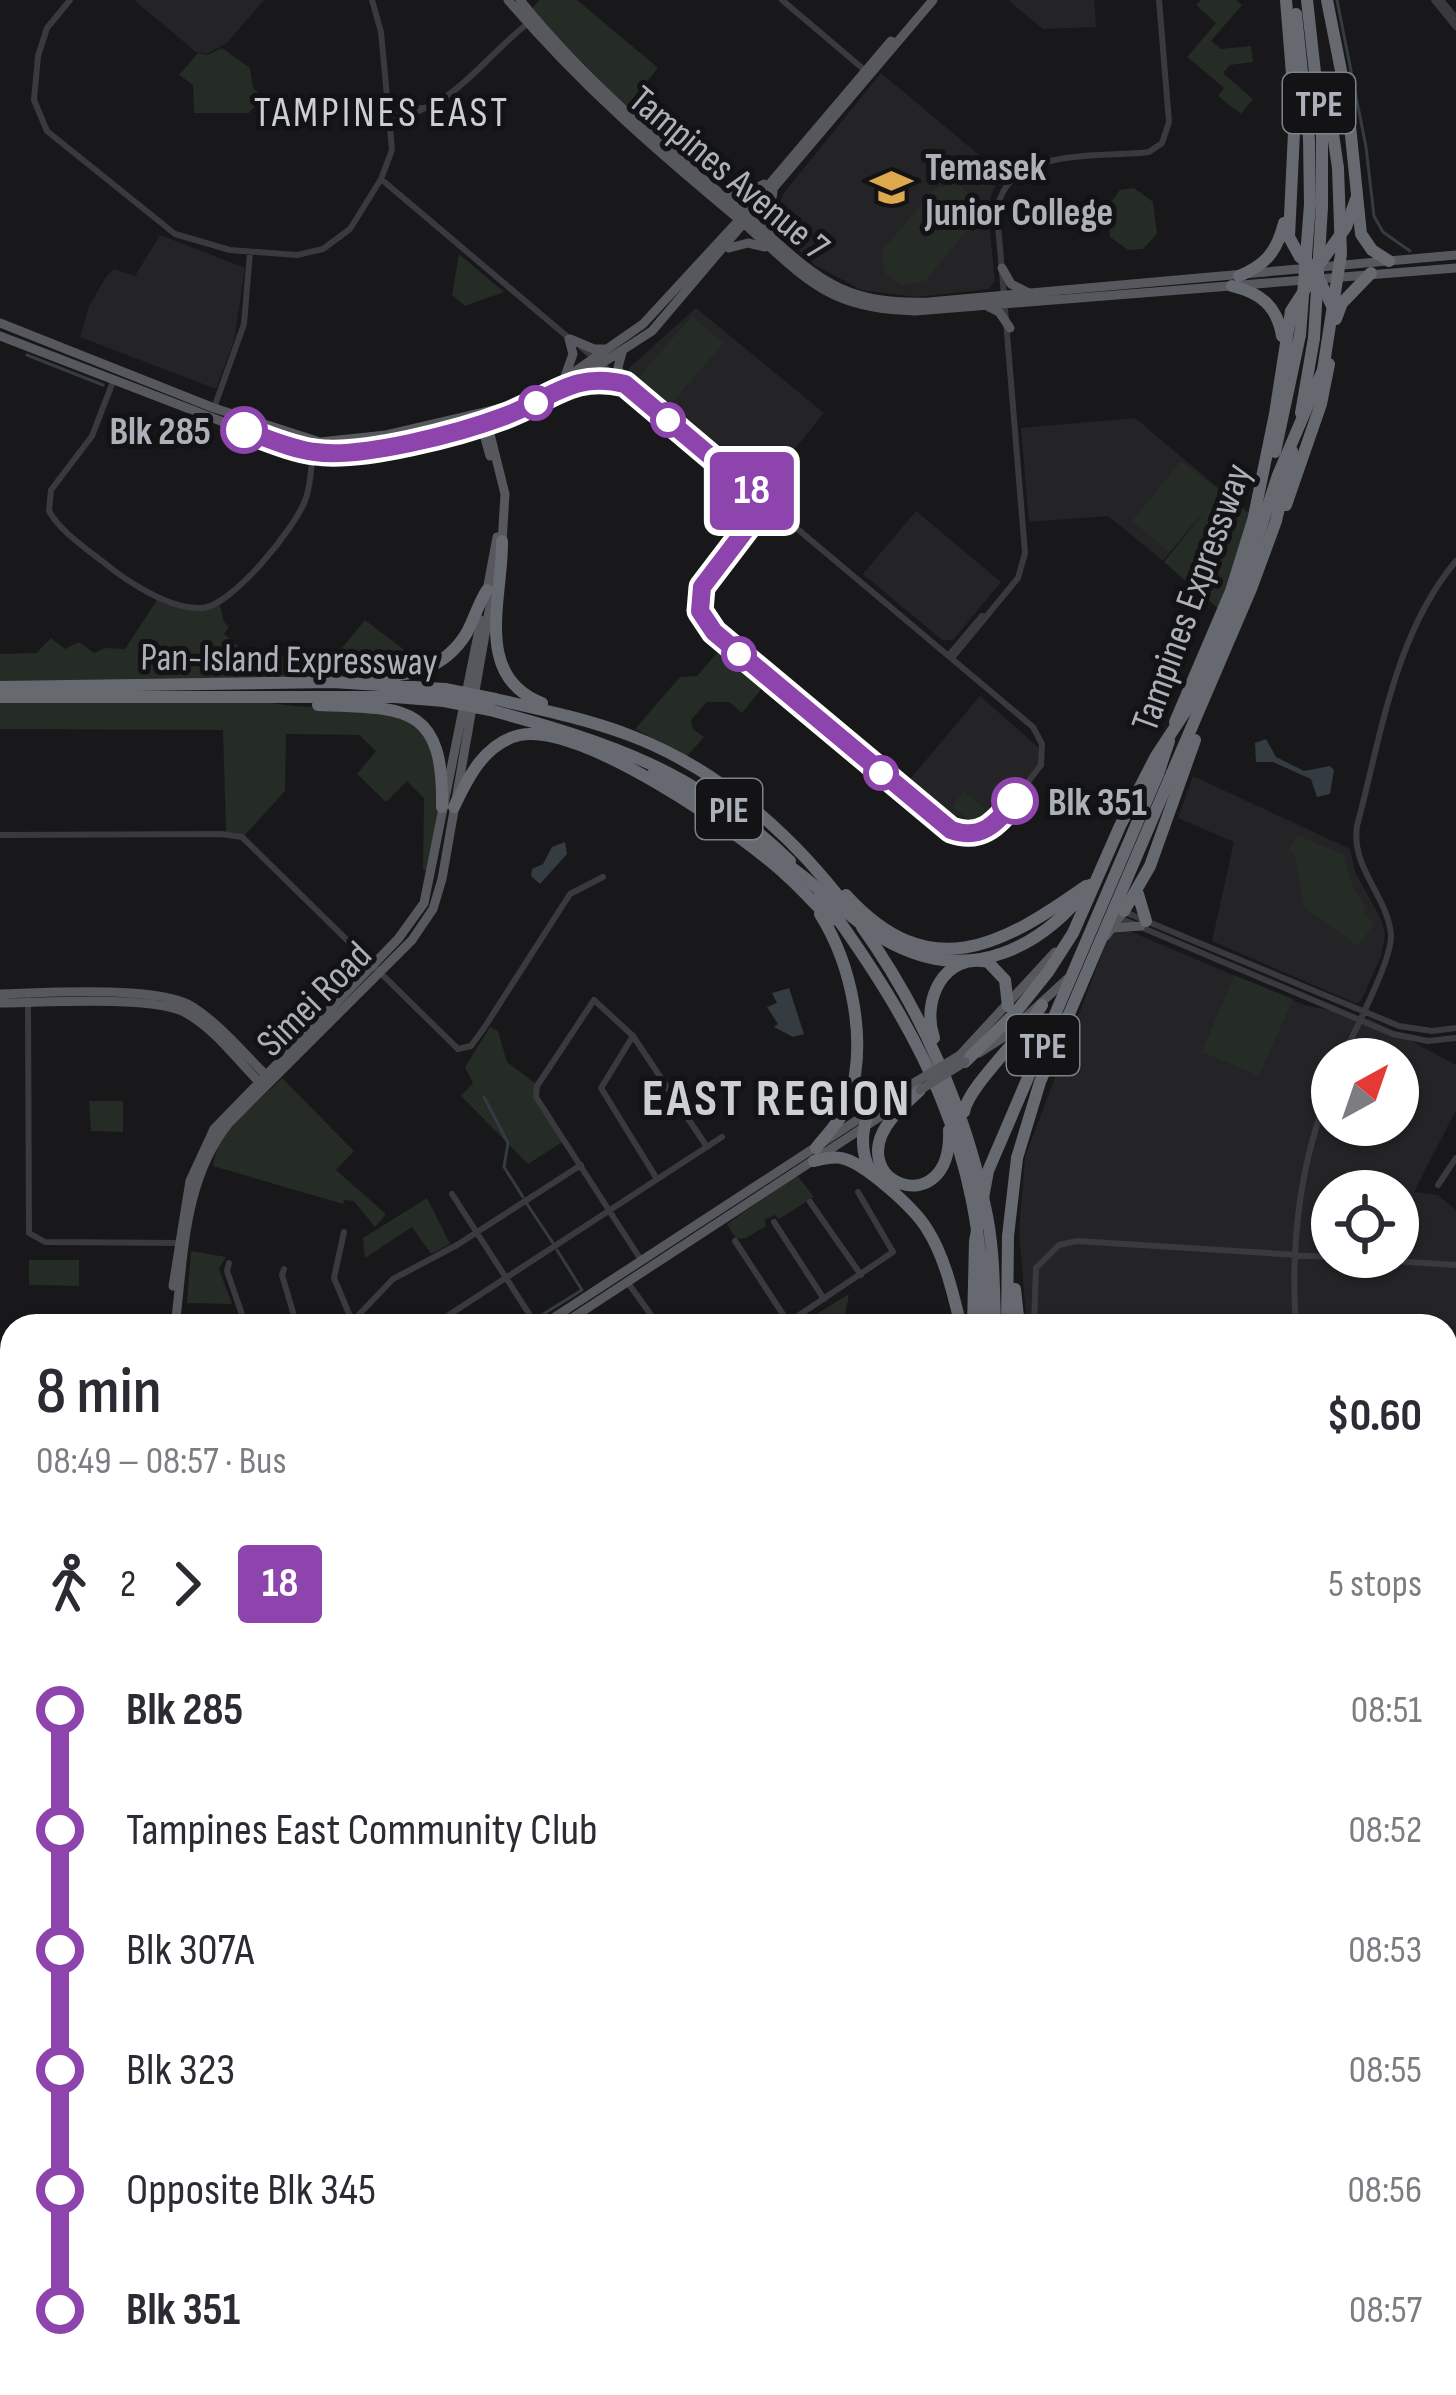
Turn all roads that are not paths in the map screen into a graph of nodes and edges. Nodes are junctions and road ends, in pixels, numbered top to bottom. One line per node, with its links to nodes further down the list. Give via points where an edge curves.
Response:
1 (70, 0): 26 (street, via 40,47 34,100 42,124 166,229)
2 (372, 0): 16 (street)
3 (508, 0): 13 (main road, Tampines Avenue 7)
4 (520, 0): 13 (main road, Tampines Avenue 7)
5 (782, 0): 15 (street)
6 (929, 0): 15 (main road)
7 (1159, 0): 30 (street, via 1166,138 1149,152 1022,170 998,208)
8 (1290, 0): 19 (highway); 22 (highway, Tampines Expressway / TPE)
9 (1308, 0): 22 (highway, Tampines Expressway / TPE, via 1322,136); 84 (highway, bridge, via 1338,168 1340,254 1323,370 1206,674)
10 (1327, 0): 21 (highway)
11 (1437, 0): 12 (street); 14 (street)
12 (1456, 17)
13 (531, 20): 16 (street, via 433,106); 20 (main road, Tampines Avenue 7)
14 (1456, 27)
15 (868, 73): 18 (main road)
16 (391, 116): 17 (street, via 392,150)
17 (381, 179): 26 (street, via 330,246 297,255); 42 (street)
18 (771, 186): 20 (main road); 23 (main road); 24 (main road)
19 (1291, 186): 31 (highway, via 1289,237); 33 (highway, via 1277,248)
20 (718, 198): 23 (main road, Tampines Avenue 7); 25 (main road)
21 (1356, 199): 28 (highway, via 1364,242); 31 (highway)
22 (1316, 205): 41 (highway, Tampines Expressway / TPE, bridge)
23 (745, 219): 24 (main road, Tampines Avenue 7); 25 (main road); 27 (main road, Tampines Avenue 7)
24 (772, 239): 35 (main road, Tampines Avenue 7, via 824,279 870,298)
25 (721, 246): 27 (main road, via 754,243); 44 (main road)
26 (250, 252): 51 (street, via 244,324)
27 (777, 252): 36 (main road, Tampines Avenue 7, via 831,293 866,306)
28 (1389, 261): 29 (main road); 31 (main road)
29 (1455, 263): 32 (main road)
30 (1002, 268): 34 (main road); 35 (street)
31 (1315, 272): 32 (main road); 33 (main road, Tampines Avenue 7); 38 (highway); 45 (highway, via 1291,311)
32 (1371, 273): 38 (highway, via 1342,304)
33 (1235, 281): 34 (main road, Tampines Avenue 7); 35 (main road, Tampines Avenue 7); 45 (highway, via 1275,310)
34 (1030, 292): 35 (main road, Tampines Avenue 7)
35 (1006, 299): 36 (main road, Tampines Avenue 7); 39 (street)
36 (985, 305): 39 (main road)
37 (0, 323): 43 (main road)
38 (1334, 327): 62 (highway, via 1321,404)
39 (1010, 328): 66 (street, via 1025,530 1020,573)
40 (0, 336): 46 (main road)
41 (1307, 336): 61 (highway, Tampines Expressway / TPE); 62 (highway, Tampines Expressway / TPE, via 1303,406)
42 (569, 338): 44 (main road); 47 (street); 49 (main road)
43 (50, 344): 46 (main road); 48 (main road)
44 (618, 350): 47 (main road); 50 (main road)
45 (1283, 355): 59 (highway)
46 (64, 362): 48 (main road)
47 (599, 362): 49 (main road); 50 (street)
48 (115, 375): 51 (main road); 58 (main road); 58 (street, via 92,436 51,490 49,511 117,573 176,602 207,608 232,596 301,510)
49 (570, 380): 50 (main road); 52 (main road); 53 (main road)
50 (623, 383): 60 (street)
51 (214, 408): 55 (main road)
52 (508, 415): 53 (main road); 56 (main road)
53 (483, 419): 54 (main road); 55 (main road); 56 (main road)
54 (456, 430): 56 (main road); 57 (main road)
55 (339, 442): 57 (main road)
56 (491, 447): 63 (main road, via 505,494); 65 (main road, via 500,520)
57 (368, 449): 58 (main road)
58 (313, 452)
59 (1256, 500): 61 (highway); 74 (highway)
60 (769, 506): 66 (street); 66 (street, via 702,587 707,625 939,822 975,835 1034,779 1043,748 1028,722)
61 (1253, 521): 74 (highway, Tampines Expressway / TPE)
62 (1276, 521): 75 (highway, Tampines Expressway / TPE)
63 (502, 541): 72 (main road); 77 (highway, via 494,641 507,674 532,700)
64 (1456, 561): 101 (street, via 1426,600 1408,643 1357,826 1360,866 1391,942)
65 (487, 590): 67 (highway, via 464,637 442,660 415,673); 72 (main road)
66 (951, 656)
67 (332, 682): 68 (highway, Pan-Island Expressway / PIE); 69 (highway, Pan-Island Expressway / PIE)
68 (0, 687)
69 (445, 695): 70 (highway, Pan-Island Expressway / PIE); 73 (highway, Pan-Island Expressway / PIE, bridge)
70 (234, 696): 71 (highway, Pan-Island Expressway / PIE); 81 (highway, via 406,714 437,747)
71 (0, 697)
72 (469, 700): 81 (main road, Simei Road)
73 (493, 704): 76 (highway, Pan-Island Expressway / PIE); 77 (highway, Pan-Island Expressway / PIE)
74 (1179, 708): 79 (highway, Tampines Expressway / TPE); 84 (highway)
75 (1200, 710): 79 (highway, Tampines Expressway / TPE); 86 (highway)
76 (526, 719): 78 (highway); 95 (highway, Pan-Island Expressway / PIE, via 638,756 720,803 809,879)
77 (627, 734): 83 (highway, Pan-Island Expressway / PIE, via 739,798)
78 (642, 766): 80 (highway); 84 (highway, bridge, via 892,944 940,960 1025,945 1061,920)
79 (1165, 774): 137 (highway, Tampines Expressway / TPE, bridge, via 1040,1082 1017,1158); 161 (highway, Tampines Expressway / TPE, bridge, via 988,1171 974,1241)
80 (669, 793): 81 (highway, via 610,757 534,734 490,751); 88 (highway, via 784,872)
81 (448, 807): 94 (main road, Simei Road, via 424,903); 96 (main road, Simei Road, via 433,909)
82 (0, 837): 94 (street, via 239,840)
83 (811, 862): 87 (highway, via 885,930 925,947 998,939); 121 (highway, Pan-Island Expressway / PIE, via 913,1010)
84 (1098, 876): 87 (highway); 89 (highway); 100 (highway, bridge, via 1073,933)
85 (603, 877): 96 (street, via 570,894 471,1046 452,1047)
86 (1138, 892): 90 (highway); 91 (highway)
87 (1064, 900): 89 (highway)
88 (812, 902): 95 (highway); 118 (highway, via 846,974 856,1056 848,1103)
89 (1088, 902): 90 (street); 100 (main road)
90 (1122, 915): 91 (street); 92 (main road)
91 (1143, 924): 92 (main road); 101 (street)
92 (1113, 928): 93 (main road)
93 (1102, 941): 99 (main road); 102 (main road)
94 (371, 967): 96 (street); 108 (main road, Simei Road)
95 (877, 975): 112 (highway, Pan-Island Expressway / PIE)
96 (382, 978): 108 (main road, Simei Road)
97 (0, 999): 98 (main road)
98 (28, 999): 108 (main road, via 179,1010); 134 (street, via 29,1233 45,1242)
99 (1042, 1005): 102 (main road); 111 (highway, via 967,1097)
100 (1012, 1009): 107 (highway); 111 (highway, via 1006,980 979,960 956,964 931,999 932,1033)
101 (1360, 1016): 103 (street, via 1413,1030); 105 (street); 106 (street, via 1408,1038)
102 (1012, 1028): 107 (main road)
103 (1456, 1028)
104 (633, 1036): 117 (street); 120 (street, via 594,1000 535,1092); 124 (street, via 602,1088)
105 (1351, 1038)
106 (1456, 1038)
107 (963, 1058): 109 (main road, bridge)
108 (266, 1081): 134 (main road, Simei Road, via 226,1119 196,1181)
109 (919, 1086): 110 (main road); 112 (highway, via 878,1147 887,1177 914,1187 944,1168); 113 (main road)
110 (869, 1112): 113 (highway); 115 (main road)
111 (964, 1112): 121 (highway)
112 (948, 1113): 162 (highway, Pan-Island Expressway / PIE, via 984,1267)
113 (862, 1129): 115 (main road); 123 (highway)
114 (722, 1137): 117 (street)
115 (837, 1139): 118 (main road)
116 (1311, 1142): 135 (street)
117 (707, 1147): 124 (street)
118 (815, 1154): 123 (highway); 139 (main road)
119 (1456, 1158): 122 (street)
120 (581, 1165): 129 (street); 132 (street)
121 (976, 1166): 163 (highway, Pan-Island Expressway / PIE)
122 (1452, 1173): 125 (street)
123 (874, 1178): 160 (highway, via 927,1227)
124 (657, 1179): 129 (street)
125 (1438, 1185)
126 (858, 1192): 141 (street, via 893,1247)
127 (452, 1194): 132 (street)
128 (810, 1202): 141 (street)
129 (610, 1210): 139 (street); 143 (street)
130 (774, 1222): 145 (street)
131 (344, 1232): 151 (street, via 334,1278)
132 (475, 1233): 143 (street); 152 (street, via 389,1282)
133 (735, 1241): 158 (street)
134 (182, 1243): 148 (main road, Simei Road)
135 (1298, 1255): 138 (street); 166 (street, via 1059,1244 1034,1274); 167 (street)
136 (229, 1263): 149 (street)
137 (1008, 1264): 164 (highway, TPE); 165 (highway)
138 (1456, 1265)
139 (639, 1268): 142 (main road); 144 (main road)
140 (284, 1269): 150 (street)
141 (861, 1275): 145 (street)
142 (616, 1277): 144 (main road); 146 (main road)
143 (504, 1279): 153 (street); 154 (street)
144 (628, 1283): 147 (main road); 157 (street)
145 (824, 1299): 159 (street)
146 (572, 1304): 147 (main road); 155 (main road)
147 (583, 1312): 156 (main road)
148 (173, 1314)
149 (242, 1314)
150 (293, 1314)
151 (347, 1314)
152 (359, 1314)
153 (450, 1314)
154 (530, 1314)
155 (557, 1314)
156 (580, 1314)
157 (650, 1314)
158 (780, 1314)
159 (801, 1314)
160 (958, 1314)
161 (973, 1314)
162 (984, 1314)
163 (994, 1314)
164 (1007, 1314)
165 (1016, 1314)
166 (1034, 1314)
167 (1296, 1314)

